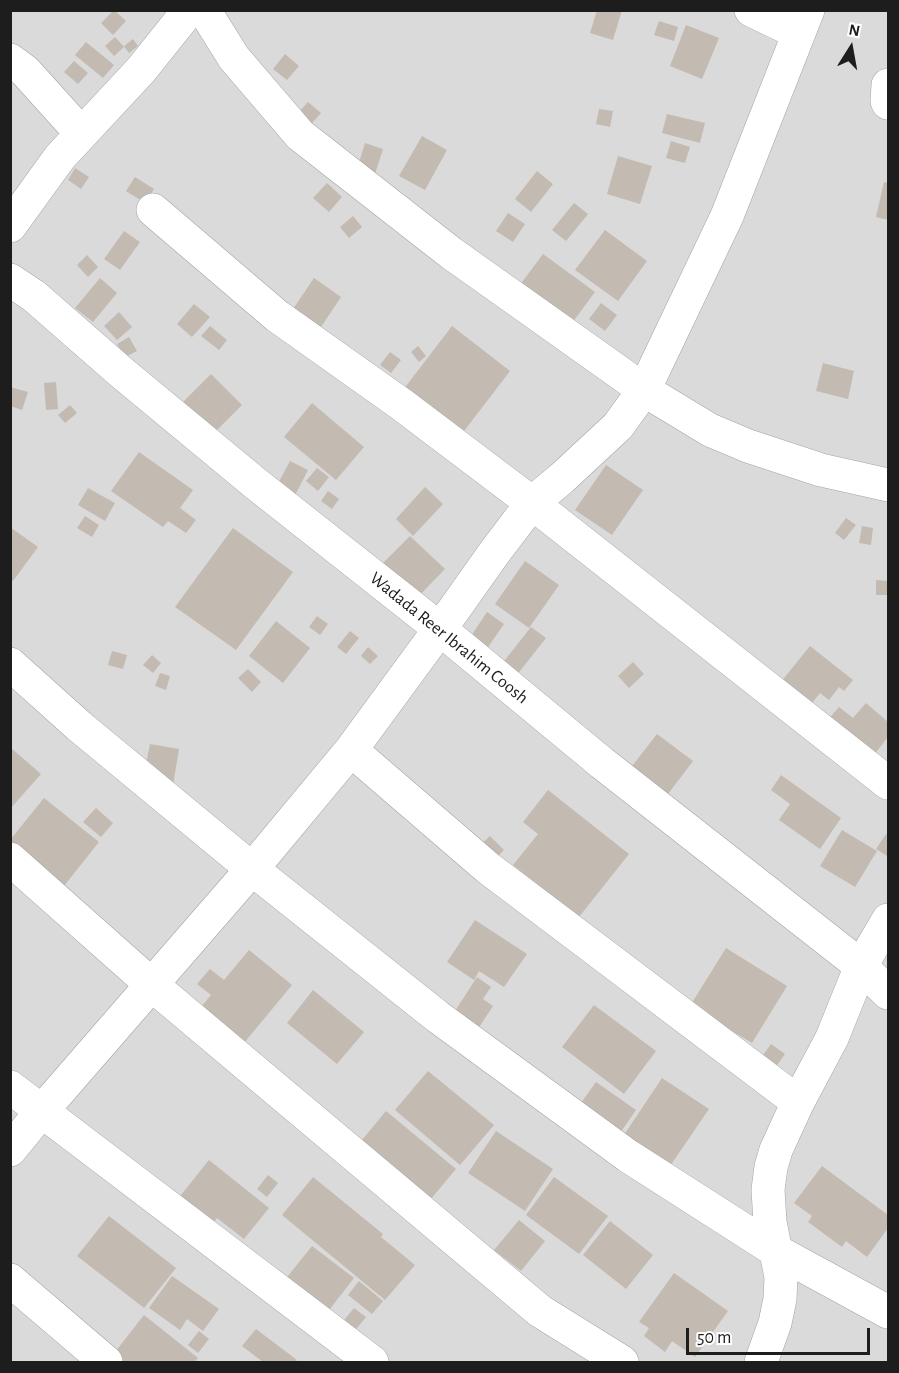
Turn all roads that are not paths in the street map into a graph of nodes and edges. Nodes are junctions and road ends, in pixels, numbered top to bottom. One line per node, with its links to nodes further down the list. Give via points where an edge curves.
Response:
1 (189, 10): 8 (street, via 141,70)
2 (204, 10): 12 (street, via 234,58 300,135 451,253)
3 (751, 10): 4 (street)
4 (804, 22): 12 (street, via 727,216)
5 (10, 60): 8 (street, via 25,71)
6 (888, 85): 7 (street)
7 (888, 103)
8 (81, 134): 10 (street)
9 (153, 210): 14 (street, via 277,316)
10 (10, 226)
11 (10, 280): 15 (street, Wadada Reer Ibrahim Coosh, via 255,483)
12 (644, 390): 13 (street, via 710,430 748,446 821,470); 14 (street, via 618,426)
13 (888, 484)
14 (532, 503): 15 (street); 18 (street)
15 (440, 629): 17 (street); 22 (street, Wadada Reer Ibrahim Coosh, via 602,763)
16 (10, 664): 20 (street)
17 (351, 750): 20 (street); 26 (street, via 488,868)
18 (888, 783)
19 (10, 859): 23 (street)
20 (252, 869): 23 (street); 29 (street, via 533,1087 628,1156)
21 (888, 920): 22 (street)
22 (861, 966): 24 (street, Wadada Reer Ibrahim Coosh); 26 (street, via 832,1038)
23 (152, 985): 27 (street); 34 (street, via 540,1311)
24 (888, 993)
25 (10, 1087): 27 (street)
26 (798, 1102): 29 (street, via 771,1167 770,1222)
27 (41, 1112): 28 (street); 33 (street)
28 (10, 1150)
29 (777, 1252): 31 (street); 35 (street, via 780,1299)
30 (10, 1280): 32 (street)
31 (888, 1312)
32 (106, 1362)
33 (372, 1362)
34 (622, 1362)
35 (761, 1362)

